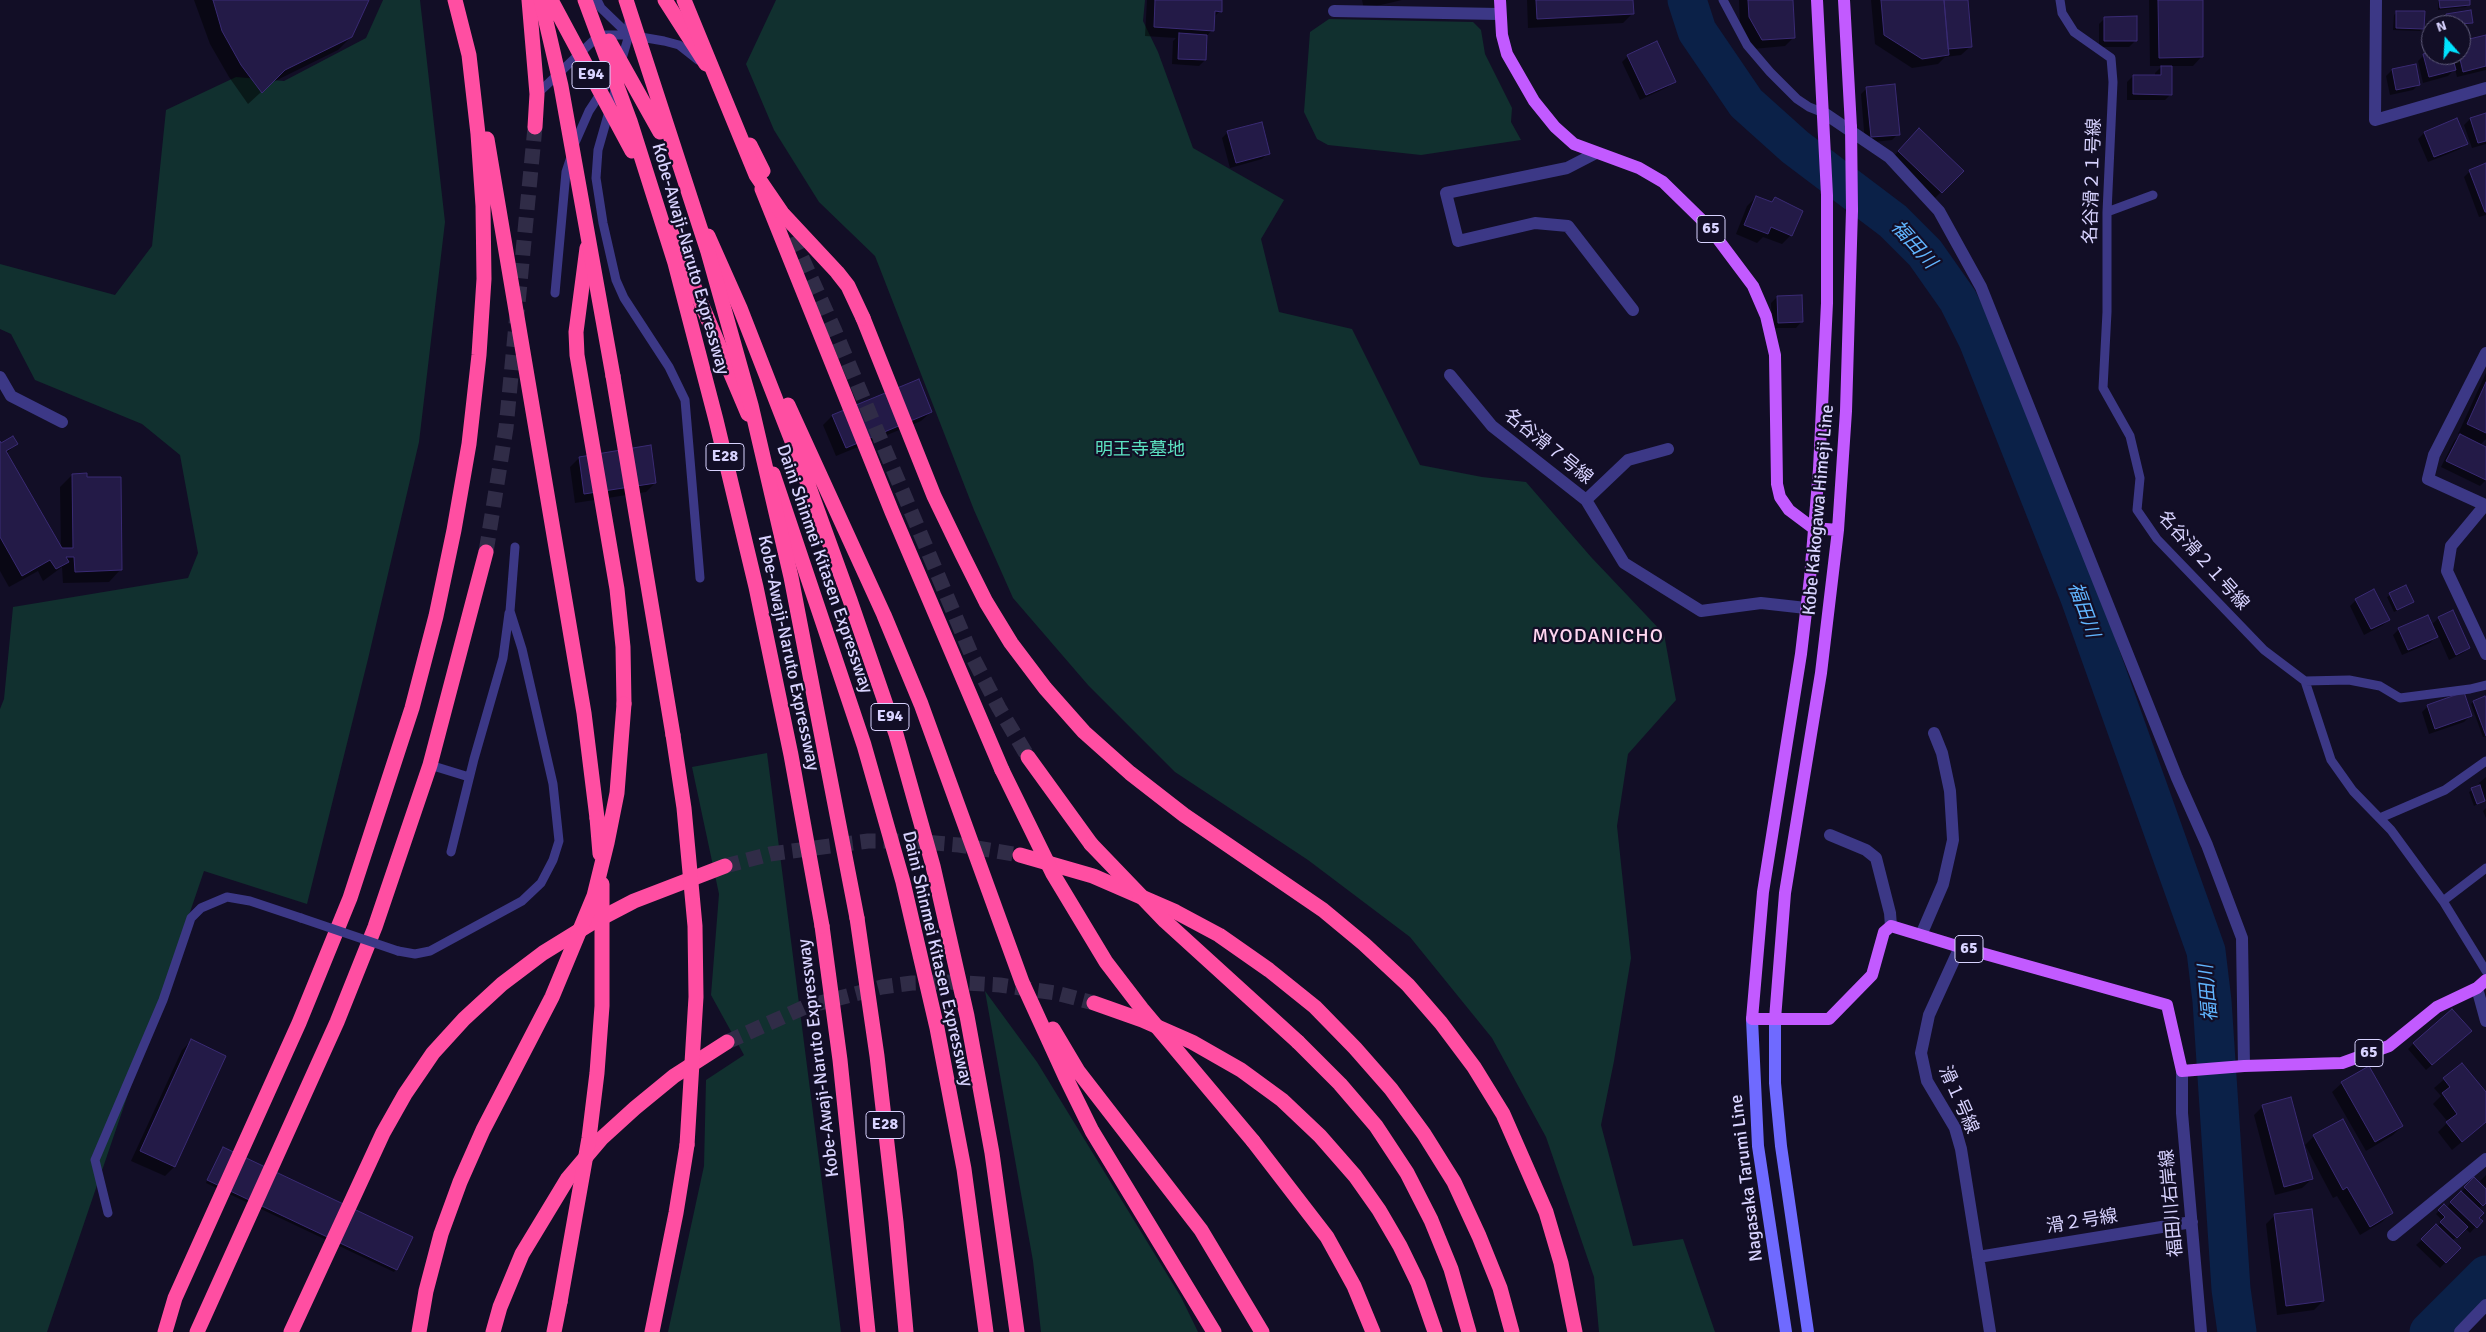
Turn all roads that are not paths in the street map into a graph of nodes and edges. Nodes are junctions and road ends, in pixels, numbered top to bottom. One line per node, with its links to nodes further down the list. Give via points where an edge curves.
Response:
1 (454, 0): 19 (highway)
2 (529, 0): 23 (highway)
3 (541, 0): 30 (highway, bridge)
4 (551, 0): 90 (highway, Daini Shinmei Kitasen Expressway / E94, bridge, via 632,151 707,314 770,468 864,744 903,882 937,1028 964,1169)
5 (586, 0): 32 (highway, Daini Shinmei Kitasen Expressway / E94, bridge, via 660,132); 88 (highway, Kobe-Awaji-Naruto Expressway / E28, bridge, via 630,120 672,253 756,586 822,926 840,1060)
6 (597, 0): 18 (lane, via 601,8)
7 (628, 0): 18 (lane); 89 (highway, Kobe-Awaji-Naruto Expressway / E28, bridge, via 705,243 751,405 791,577 857,918 877,1056)
8 (664, 0): 21 (highway)
9 (684, 0): 27 (highway, bridge)
10 (1500, 0): 17 (main road, Kobe Kakogawa Himeji Line / 65)
11 (1723, 0): 24 (lane, via 1747,44 1770,72 1797,99)
12 (1817, 0): 24 (main road, Kobe Kakogawa Himeji Line)
13 (1844, 0): 41 (main road, Kobe Kakogawa Himeji Line, bridge, via 1852,210 1846,411)
14 (2060, 0): 29 (lane, 名谷滑２１号線, via 2062,13 2074,32 2110,58 2113,82)
15 (2376, 0): 22 (street, via 2375,120)
16 (1334, 11): 17 (street)
17 (1499, 14): 26 (main road, Kobe Kakogawa Himeji Line / 65, via 1507,54 1534,101 1566,138)
18 (629, 34): 20 (lane); 21 (lane, via 679,45 693,54); 23 (lane, via 594,40)
19 (469, 55): 81 (highway, via 483,206 480,355 469,444 436,616 412,708 350,898 300,1023 175,1298); 86 (highway, bridge, via 526,363 584,713 602,890 602,1006 589,1138)
20 (623, 60): 31 (lane, via 577,135 566,172); 44 (lane, via 598,150 596,178 616,280 624,298 669,367 685,400)
21 (718, 82): 27 (highway)
22 (2486, 88)
23 (537, 94): 25 (highway)
24 (1824, 113): 40 (main road, Kobe Kakogawa Himeji Line, via 1826,357 1820,469); 73 (street, via 1889,157 1939,211 1981,287 2242,938)
25 (536, 127)
26 (1596, 153): 33 (street, via 1567,168 1446,193 1458,241 1535,223 1568,226); 40 (main road, Kobe Kakogawa Himeji Line / 65, via 1639,168 1663,182 1708,226 1754,286 1766,316 1775,355 1777,484 1780,497 1789,510)
27 (760, 173): 94 (highway, bridge, via 892,512 1002,770 1053,874 1106,962 1327,1237 1354,1286); 98 (highway, bridge, via 782,213 848,286 934,496 962,554 1011,643 1045,688 1084,732 1130,773 1184,815 1323,910 1364,944 1408,985 1474,1067 1503,1114 1546,1212 1561,1263)
28 (2153, 195): 29 (lane)
29 (2107, 212): 48 (lane, 名谷滑２１号線, via 2103,388 2130,436 2140,478 2137,510 2157,539 2264,650)
30 (586, 221): 84 (highway, bridge, via 588,251 576,332 580,381 623,647 624,704 617,793 594,896 552,997 483,1130 460,1182 441,1234 426,1291); 87 (highway, bridge, via 673,735 684,808 695,926 696,997 687,1145)
31 (555, 293)
32 (740, 308): 64 (highway, via 884,614 921,704); 91 (highway, Daini Shinmei Kitasen Expressway / E94, via 850,600 896,734 933,866 967,1016)
33 (1633, 310)
34 (2486, 353): 47 (street, via 2434,455 2428,479 2485,505 2451,546 2447,570)
35 (1450, 375): 39 (street, 名谷滑７号線, via 1492,426)
36 (0, 377): 37 (street, via 11,396)
37 (62, 422)
38 (1668, 449): 39 (street, via 1628,460)
39 (1586, 500): 45 (street, 名谷滑７号線, via 1624,563 1701,611 1761,603)
40 (1813, 528): 41 (main road); 45 (main road, Kobe Kakogawa Himeji Line)
41 (1838, 530): 70 (main road, Kobe Kakogawa Himeji Line, via 1821,673 1785,893)
42 (515, 547): 46 (lane)
43 (486, 552): 53 (highway)
44 (700, 578)
45 (1806, 608): 69 (main road, Kobe Kakogawa Himeji Line, via 1794,704 1763,892)
46 (510, 611): 54 (lane, via 503,658); 76 (lane, bridge, via 554,784 559,841 541,883 522,900 430,951 415,954 244,899 227,897 201,908 191,918 162,1000 94,1160)
47 (2486, 654)
48 (2305, 680): 49 (lane, via 2348,680 2380,686 2400,698); 55 (lane, via 2331,760 2353,791)
49 (2486, 685)
50 (1934, 733): 63 (street, via 1950,791 1953,840 1943,884)
51 (1028, 757): 96 (highway, bridge, via 1091,844 1165,921 1298,1042 1376,1126 1407,1173 1431,1220 1451,1269)
52 (2486, 761): 55 (lane, via 2445,790)
53 (430, 765): 54 (lane); 82 (highway, via 375,927 337,1022)
54 (469, 777): 57 (lane)
55 (2380, 818): 61 (lane)
56 (1830, 835): 62 (street, via 1866,850 1876,858)
57 (451, 852)
58 (1020, 855): 97 (highway, via 1093,876 1219,934 1315,1007 1391,1090 1449,1174 1500,1288)
59 (725, 866): 83 (highway, via 634,901 543,953 502,984 433,1052 383,1133)
60 (2486, 868): 61 (lane)
61 (2443, 901): 66 (lane)
62 (1891, 926): 63 (main road, 65); 70 (main road, via 1884,932 1872,974 1829,1019)
63 (1921, 935): 65 (main road, 65)
64 (1005, 936): 92 (highway, via 1034,1008 1092,1131); 93 (highway, via 1048,1021 1078,1071 1201,1230)
65 (1960, 947): 74 (main road, 65, via 2167,1005); 79 (street, 滑１号線, via 1929,1015 1921,1053 1927,1081 1955,1128 1961,1149)
66 (2486, 971)
67 (2481, 984): 71 (street); 73 (main road, 65, via 2436,1007 2389,1046 2342,1063)
68 (1094, 1003): 95 (highway, via 1192,1042 1241,1070 1282,1100 1320,1136 1355,1176 1392,1231 1418,1283)
69 (1752, 1019): 70 (main road); 99 (main road, Nagasaka Tarumi Line, via 1758,1146)
70 (1775, 1019): 100 (main road, via 1775,1083 1781,1146)
71 (2486, 1021)
72 (727, 1042): 85 (highway, via 674,1076 635,1108 602,1138 568,1178 522,1254)
73 (2244, 1066): 74 (main road, 65)
74 (2182, 1071): 77 (street, 福田川右岸線, via 2182,1113)
75 (2486, 1159): 78 (street)
76 (108, 1214)
77 (2192, 1222): 79 (street, 滑２号線); 102 (street, 福田川右岸線)
78 (2393, 1235)
79 (1978, 1257): 101 (street, 滑１号線)
80 (2486, 1305): 103 (street)
81 (165, 1332)
82 (198, 1332)
83 (291, 1332)
84 (420, 1332)
85 (493, 1332)
86 (554, 1332)
87 (652, 1332)
88 (868, 1332)
89 (906, 1332)
90 (986, 1332)
91 (1017, 1332)
92 (1214, 1332)
93 (1262, 1332)
94 (1373, 1332)
95 (1435, 1332)
96 (1469, 1332)
97 (1512, 1332)
98 (1575, 1332)
99 (1786, 1332)
100 (1808, 1332)
101 (1990, 1332)
102 (2201, 1332)
103 (2460, 1332)

